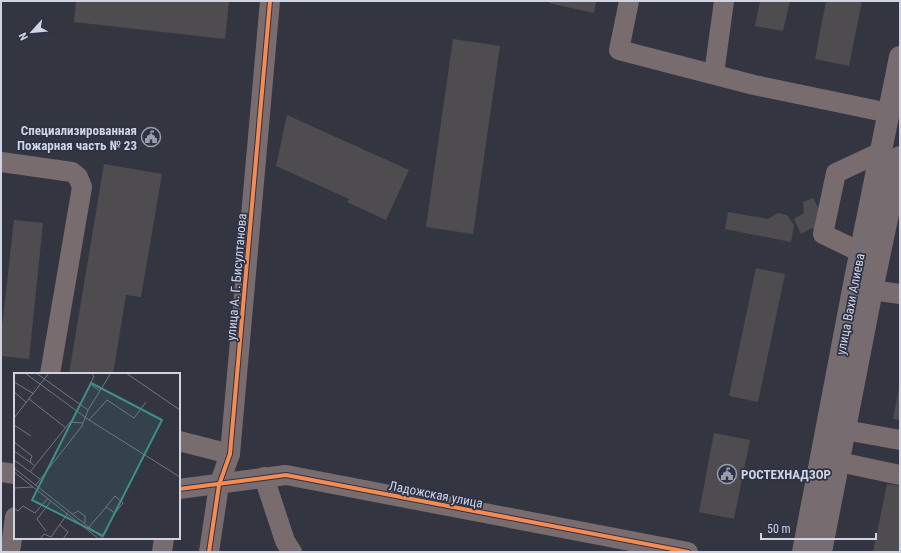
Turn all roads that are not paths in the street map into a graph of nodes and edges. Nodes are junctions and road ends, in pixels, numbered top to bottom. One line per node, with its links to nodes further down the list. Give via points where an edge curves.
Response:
1 (270, 1): 16 (street, улица А. Г. Бисултанова)
2 (630, 1): 5 (street, via 619,50)
3 (724, 1): 5 (street)
4 (900, 57): 6 (main road, улица Вахи Алиева)
5 (714, 74): 6 (street)
6 (889, 113): 7 (main road, улица Вахи Алиева)
7 (890, 155): 9 (main road, улица Вахи Алиева); 9 (street, via 836,173 823,234); 10 (main road, улица Вахи Алиева)
8 (1, 162): 12 (street, via 72,172 78,177 82,187)
9 (860, 252): 31 (main road, улица Вахи Алиева)
10 (872, 290): 11 (street); 13 (main road, улица Вахи Алиева)
11 (900, 294)
12 (50, 373)
13 (845, 430): 14 (street); 17 (main road, улица Вахи Алиева)
14 (900, 440)
15 (180, 441): 16 (street)
16 (230, 454): 22 (street, улица А. Г. Бисултанова)
17 (839, 462): 20 (street); 32 (main road, улица Вахи Алиева)
18 (1, 472): 19 (street)
19 (14, 474)
20 (900, 475)
21 (264, 477): 22 (street, Ладожская улица); 29 (street, via 285,541); 30 (street, Ладожская улица, via 286,475)
22 (219, 484): 23 (street, Ладожская улица); 28 (street, улица А. Г. Бисултанова)
23 (180, 489)
24 (14, 524): 26 (street)
25 (164, 539): 27 (street)
26 (8, 552)
27 (162, 552)
28 (209, 552)
29 (292, 552)
30 (688, 552)
31 (803, 552)
32 (822, 552)

